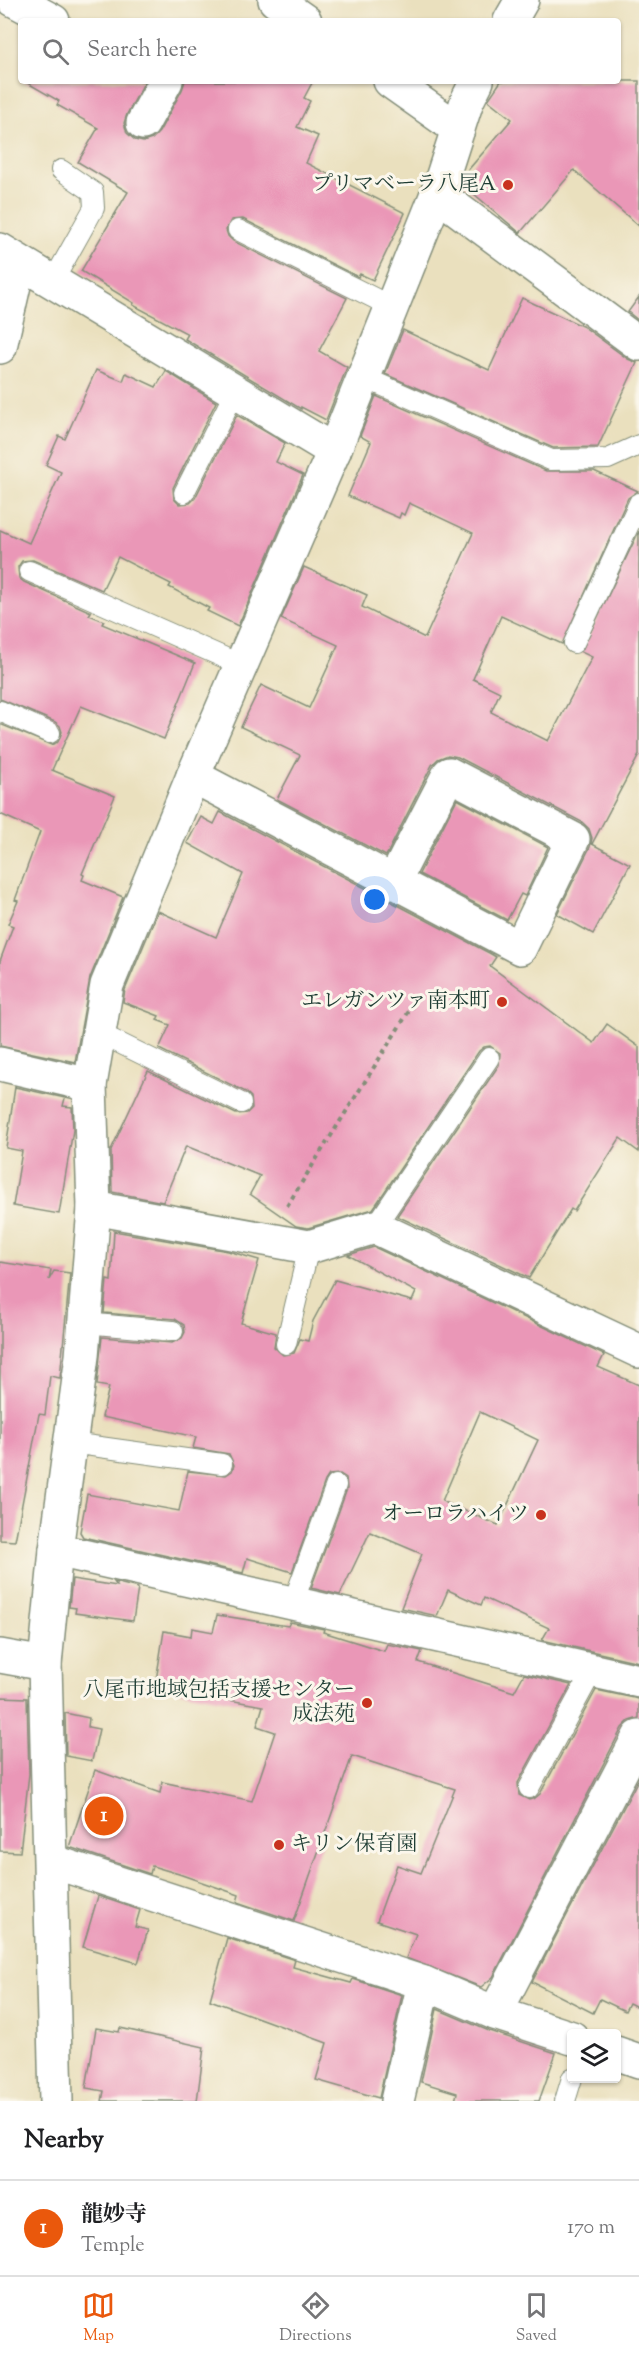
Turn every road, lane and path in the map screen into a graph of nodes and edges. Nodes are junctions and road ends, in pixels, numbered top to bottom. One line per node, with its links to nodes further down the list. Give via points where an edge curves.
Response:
1 (14, 0): 4 (street)
2 (275, 0): 5 (street)
3 (522, 0): 6 (street)
4 (47, 18)
5 (301, 18)
6 (512, 18)
7 (164, 84): 10 (street)
8 (394, 84): 11 (street)
9 (476, 84): 11 (street)
10 (143, 123)
11 (458, 129): 13 (street)
12 (61, 170): 16 (lane, via 93,192 94,208)
13 (437, 194): 17 (street); 18 (street)
14 (238, 230): 17 (lane)
15 (10, 256): 16 (street); 19 (street)
16 (52, 283): 21 (street)
17 (392, 307): 20 (street)
18 (639, 344)
19 (0, 347)
20 (363, 377): 22 (lane, via 551,460 608,459); 23 (street)
21 (235, 392): 23 (street); 24 (lane)
22 (639, 445)
23 (334, 451): 28 (street)
24 (184, 493)
25 (639, 504): 27 (lane)
26 (29, 571): 28 (lane)
27 (574, 643)
28 (241, 665): 31 (street)
29 (0, 711): 30 (lane)
30 (50, 734)
31 (193, 776): 32 (street); 34 (street, via 107,984)
32 (393, 881): 32 (street, via 520,948 573,839 449,774)
33 (416, 1000): 41 (path)
34 (99, 1033): 37 (street); 38 (lane)
35 (489, 1058): 40 (lane)
36 (0, 1065): 37 (street)
37 (90, 1085): 39 (street)
38 (241, 1103)
39 (94, 1208): 41 (street); 43 (street)
40 (375, 1227): 42 (street); 46 (street)
41 (266, 1240): 42 (street)
42 (309, 1247): 45 (lane)
43 (85, 1323): 44 (lane); 47 (street)
44 (174, 1331)
45 (286, 1344)
46 (639, 1352)
47 (70, 1443): 48 (lane); 50 (street)
48 (222, 1464)
49 (336, 1485): 51 (lane)
50 (56, 1550): 51 (street); 53 (street)
51 (293, 1603): 54 (street)
52 (0, 1656): 53 (street)
53 (45, 1664): 58 (street)
54 (593, 1670): 55 (street); 57 (lane)
55 (639, 1681)
56 (637, 1746): 60 (street)
57 (529, 1788)
58 (51, 1861): 59 (street); 65 (street)
59 (424, 1983): 60 (street); 66 (street)
60 (495, 2013): 61 (street)
61 (567, 2036)
62 (621, 2055): 63 (street)
63 (639, 2061)
64 (571, 2083): 67 (lane)
65 (56, 2101)
66 (397, 2101)
67 (565, 2101)

